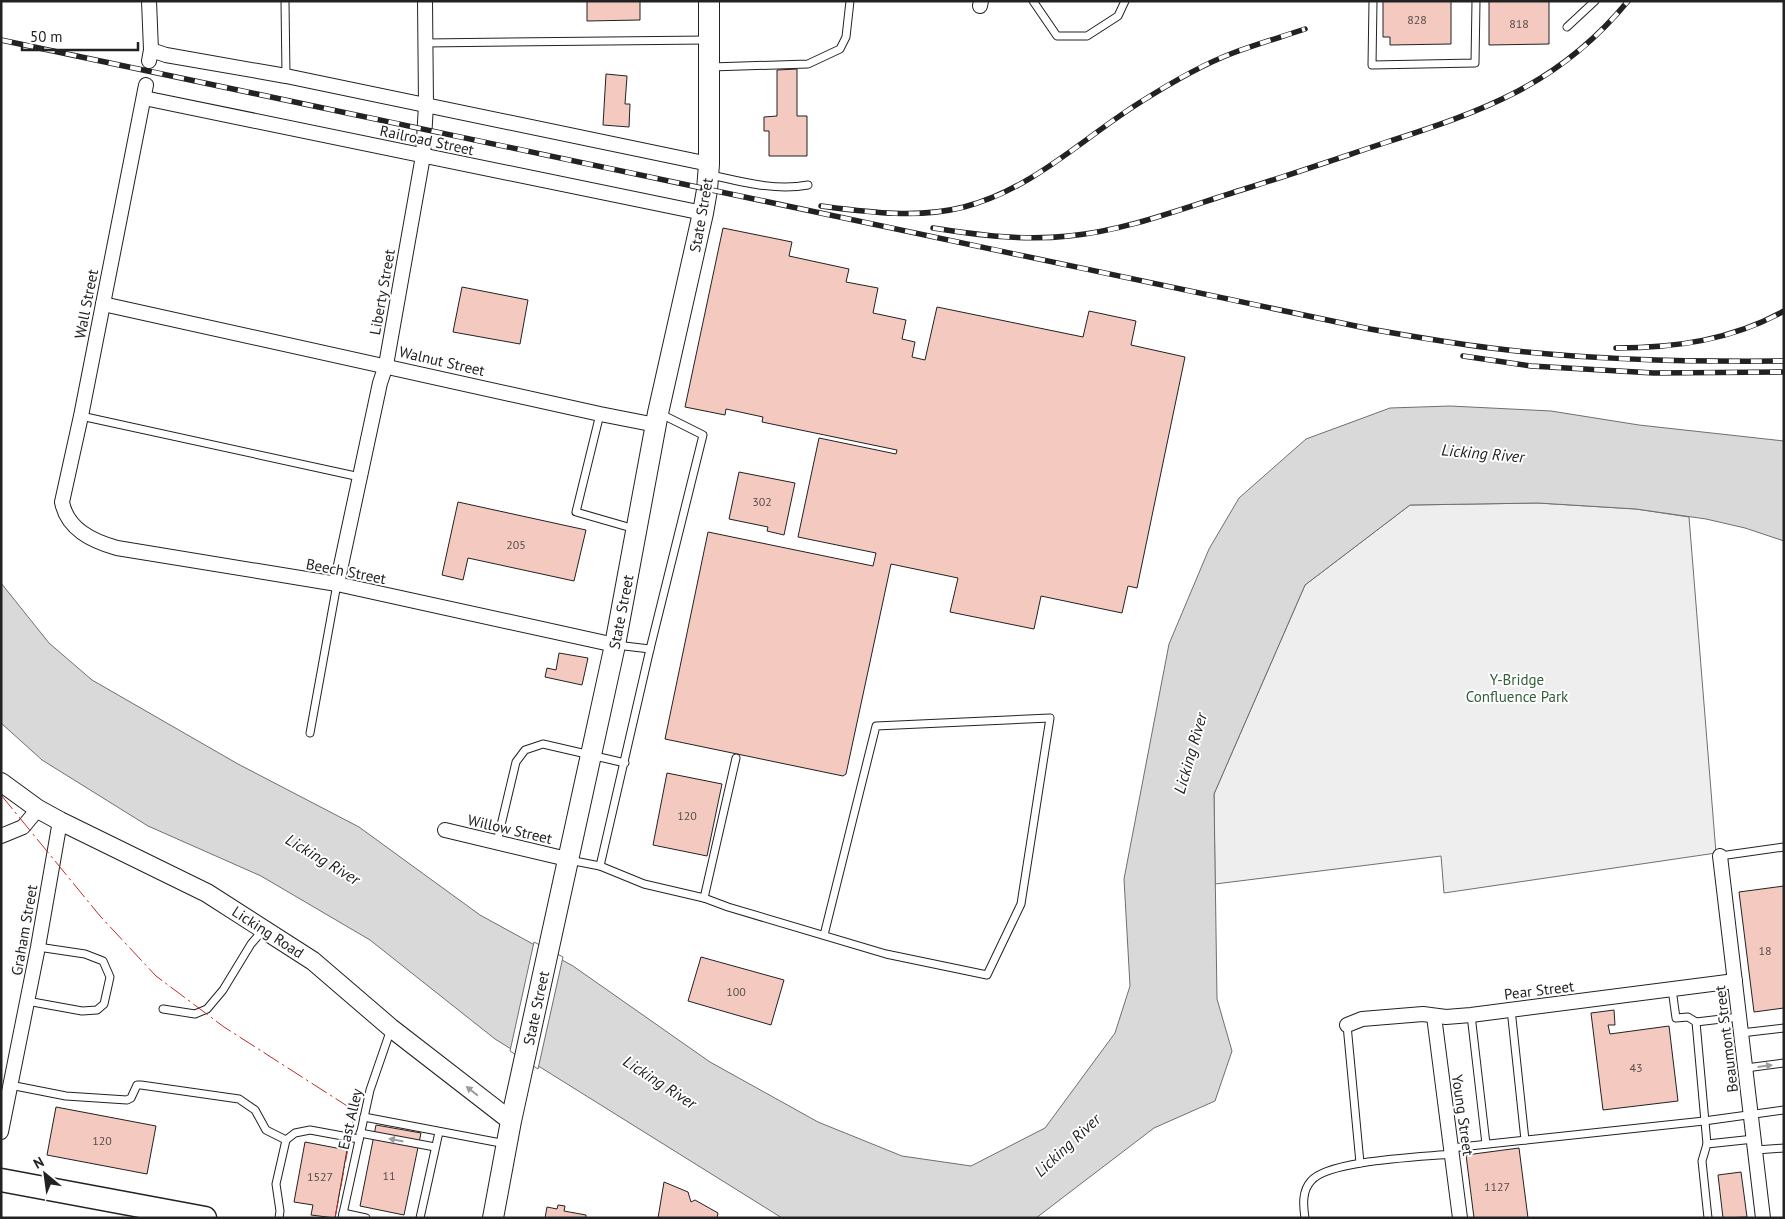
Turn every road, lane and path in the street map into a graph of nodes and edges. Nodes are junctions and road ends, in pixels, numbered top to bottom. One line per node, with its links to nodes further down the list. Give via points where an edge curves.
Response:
1 (149, 1): 15 (street, via 150,56 166,55)
2 (285, 1): 15 (lane)
3 (425, 1): 13 (street, Liberty Street)
4 (709, 1): 12 (main road, State Street)
5 (850, 1): 14 (lane, via 846,37 840,49 808,64)
6 (1033, 1): 7 (lane, via 1057,36 1087,36 1118,16)
7 (1125, 1)
8 (1373, 1): 9 (lane, via 1372,65 1475,63)
9 (1476, 1)
10 (1595, 1): 11 (lane)
11 (1567, 27)
12 (709, 40): 13 (lane); 14 (main road, State Street)
13 (425, 43): 17 (street, Liberty Street)
14 (708, 67): 19 (main road, State Street)
15 (286, 76): 17 (street)
16 (145, 92): 18 (street, Railroad Street); 22 (street, Wall Street)
17 (426, 105): 18 (street, Liberty Street); 19 (street)
18 (423, 156): 21 (street, Railroad Street); 23 (street, Liberty Street)
19 (708, 169): 20 (lane, via 760,186 792,188); 21 (main road, State Street)
20 (808, 185)
21 (703, 214): 26 (main road, State Street)
22 (103, 304): 23 (street, Walnut Street); 25 (street, Wall Street)
23 (386, 365): 24 (street, Walnut Street); 27 (street, Liberty Street)
24 (600, 414): 26 (street, Walnut Street); 29 (lane, via 576,512)
25 (81, 416): 27 (lane); 28 (street, Wall Street, via 62,502 63,510)
26 (657, 419): 29 (main road, State Street); 32 (lane, via 703,435)
27 (360, 478): 30 (street, Liberty Street)
28 (74, 527): 30 (street, Beech Street, via 96,542 116,548)
29 (637, 530): 31 (main road, State Street)
30 (337, 584): 31 (street, Beech Street); 33 (lane)
31 (615, 645): 32 (lane); 34 (main road, State Street)
32 (650, 650): 36 (lane)
33 (310, 733)
34 (590, 755): 36 (lane); 42 (lane, via 543,744 525,750 516,762); 45 (main road, State Street)
35 (736, 758): 47 (lane)
36 (625, 763): 46 (lane)
37 (1, 782): 38 (street, Licking Road)
38 (38, 809): 39 (street, Licking Road); 41 (street, via 23,827)
39 (60, 821): 48 (street, Licking Road, via 207,893); 50 (street, Graham Street)
40 (445, 830): 42 (street, Willow Street)
41 (1, 836)
42 (497, 842): 45 (street, Willow Street)
43 (1784, 847): 44 (lane)
44 (1720, 856): 51 (street, Beaumont Street)
45 (567, 859): 46 (lane); 68 (main road, State Street)
46 (600, 866): 47 (lane, via 644,884)
47 (704, 898): 49 (lane)
48 (263, 929): 54 (lane, via 207,1009 195,1014); 61 (street, Licking Road, via 313,962)
49 (824, 935): 49 (lane, via 886,954 987,975 1021,904 1050,718 876,726)
50 (38, 947): 53 (street, Graham Street); 53 (lane, via 85,954 103,961 110,976 104,1004 97,1010)
51 (1735, 981): 52 (street, Pear Street); 58 (street, Beaumont Street)
52 (1672, 989): 55 (street, Pear Street); 59 (lane, via 1676,1018 1688,1017)
53 (27, 1001): 66 (street, Graham Street)
54 (163, 1009)
55 (1511, 1009): 56 (street, Pear Street); 76 (lane)
56 (1471, 1015): 57 (street, Pear Street); 78 (lane)
57 (1434, 1016): 60 (street, Pear Street, via 1362,1019); 83 (street, Young Street)
58 (1740, 1017): 59 (lane); 63 (street, Beaumont Street)
59 (1696, 1022): 71 (lane)
60 (1347, 1025): 84 (lane)
61 (391, 1028): 68 (street, Licking Road, one-way to 61); 70 (lane, East Alley)
62 (1784, 1028): 63 (lane)
63 (1741, 1033): 65 (street, Beaumont Street)
64 (1784, 1064): 65 (lane, one-way to 64)
65 (1746, 1068): 69 (street, Beaumont Street)
66 (9, 1084): 72 (street, Graham Street); 75 (lane, via 93,1099 127,1100 137,1085 239,1099 255,1110 266,1130)
67 (1784, 1110): 69 (lane)
68 (513, 1112): 77 (main road, State Street)
69 (1751, 1116): 71 (lane); 80 (street, Beaumont Street)
70 (364, 1117): 73 (lane); 74 (lane, East Alley)
71 (1704, 1121): 76 (lane); 79 (lane)
72 (1, 1132)
73 (439, 1132): 77 (lane); 81 (lane)
74 (359, 1136): 75 (lane, via 310,1130 295,1133); 81 (lane, one-way to 74); 86 (lane, East Alley)
75 (286, 1140): 88 (lane, via 276,1184)
76 (1526, 1140): 78 (lane)
77 (506, 1144): 91 (main road, State Street)
78 (1486, 1144): 83 (lane)
79 (1707, 1144): 80 (lane); 94 (lane, via 1702,1161)
80 (1755, 1144): 82 (lane); 95 (street, Beaumont Street)
81 (435, 1147): 90 (lane)
82 (1784, 1148)
83 (1452, 1151): 84 (lane); 93 (street, Young Street)
84 (1360, 1163): 92 (lane, via 1325,1171 1311,1180 1305,1194)
85 (1, 1180): 87 (main road)
86 (343, 1216): 89 (lane)
87 (205, 1218)
88 (279, 1218)
89 (366, 1218)
90 (420, 1218)
91 (493, 1218)
92 (1305, 1218)
93 (1460, 1218)
94 (1708, 1218)
95 (1763, 1218)

